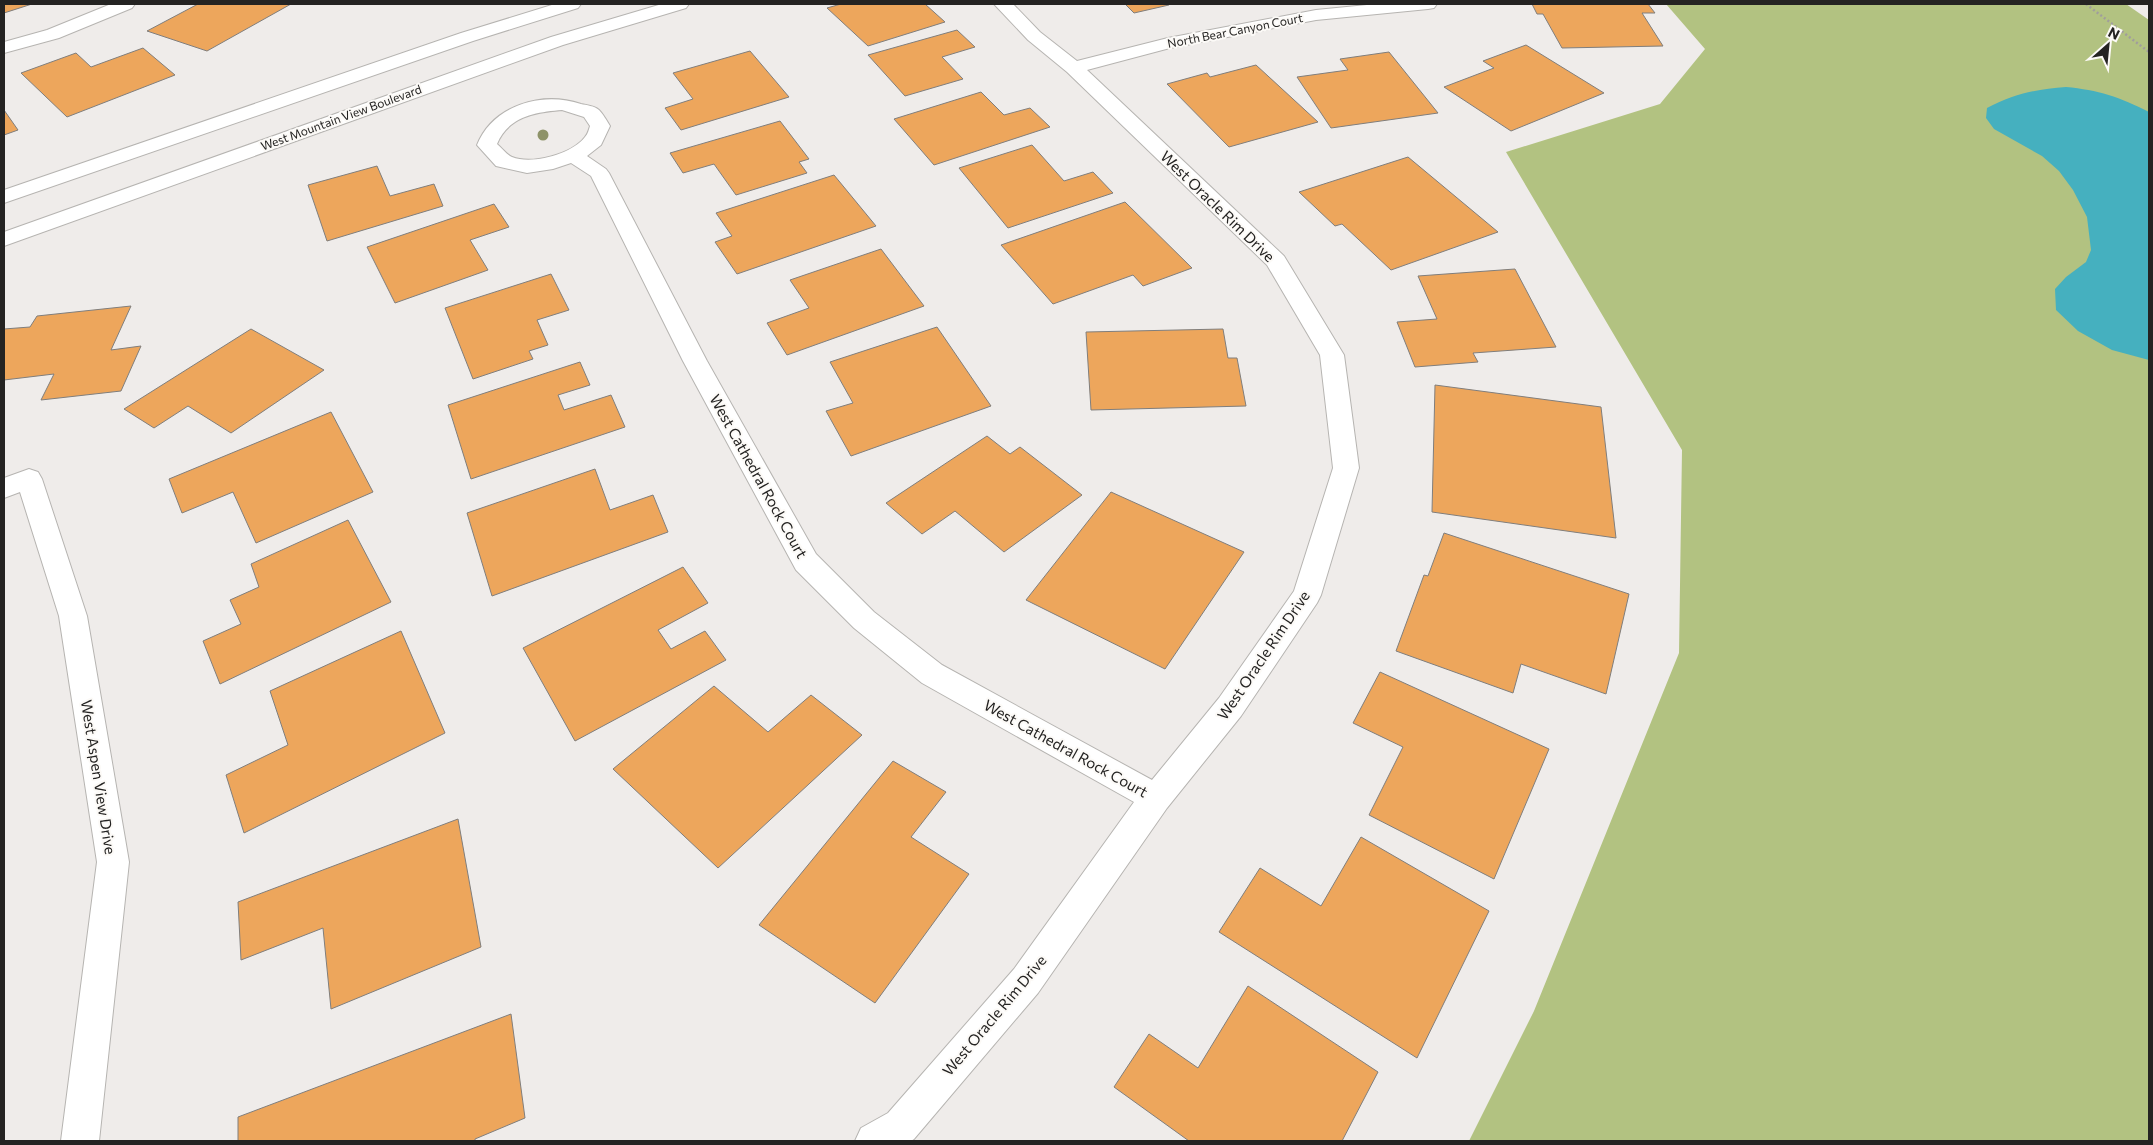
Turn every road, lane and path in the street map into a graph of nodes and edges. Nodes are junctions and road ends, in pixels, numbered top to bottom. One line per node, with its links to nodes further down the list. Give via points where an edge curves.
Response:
1 (126, 4): 7 (street, via 53,34)
2 (572, 4): 11 (street, via 458,40)
3 (680, 4): 12 (street, West Mountain View Boulevard, via 557,41)
4 (1003, 4): 9 (street, West Oracle Rim Drive, via 1034,36)
5 (1428, 4): 9 (street, North Bear Canyon Court, via 1316,15 1168,43)
6 (2086, 4): 8 (path)
7 (4, 48)
8 (2149, 52)
9 (1074, 68): 14 (street, West Oracle Rim Drive, via 1276,261 1332,355 1346,468 1307,595 1230,707)
10 (574, 156): 10 (street, via 588,148 601,128 599,119 590,112 563,104 537,107 512,115 498,124 487,145 492,154 502,161 518,165 556,163); 14 (street, West Cathedral Rock Court, via 599,173 695,361 806,562 864,620 932,674)
11 (4, 197)
12 (4, 239)
13 (16, 484): 15 (street, West Aspen View Drive, via 73,616 113,862)
14 (1156, 798): 16 (street, West Oracle Rim Drive, via 1026,981 901,1126)
15 (80, 1141)
16 (874, 1141)

